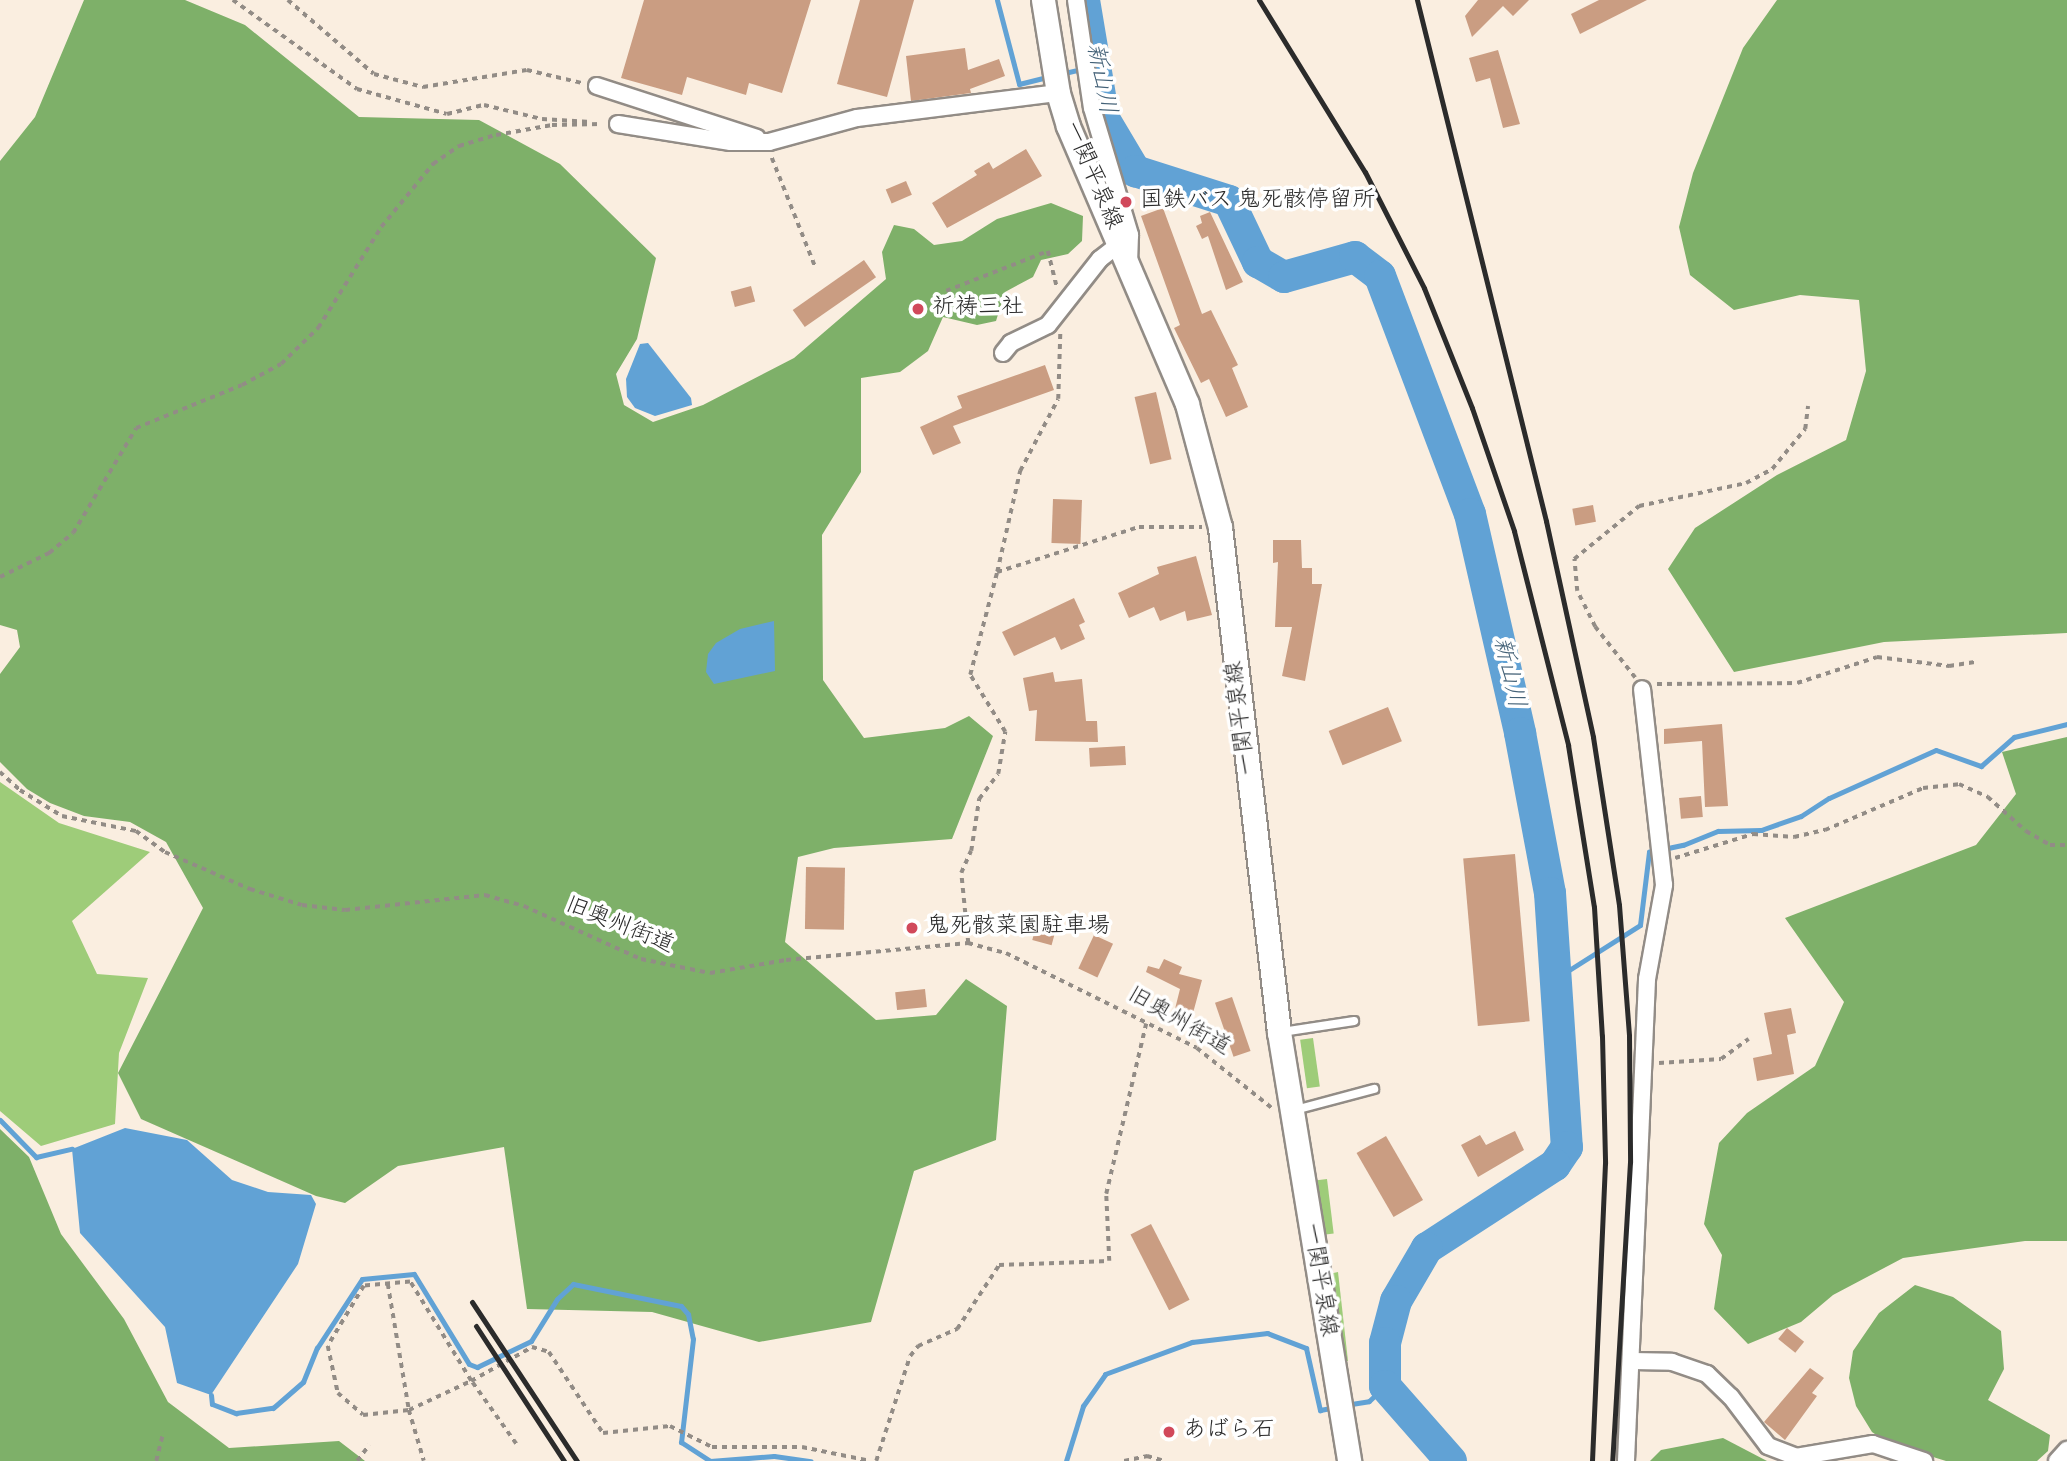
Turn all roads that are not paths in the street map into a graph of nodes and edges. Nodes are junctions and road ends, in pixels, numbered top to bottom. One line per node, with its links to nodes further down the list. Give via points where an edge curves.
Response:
1 (1043, 0): 4 (main road, 一関平泉線)
2 (1076, 0): 7 (street, via 1092,108 1130,235)
3 (597, 86): 6 (street)
4 (1058, 93): 6 (street, via 858,118); 7 (main road, 一関平泉線)
5 (618, 124): 6 (street, via 731,142)
6 (769, 142)
7 (1124, 253): 8 (street, via 1100,259 1048,325 1011,343); 11 (main road, 一関平泉線, via 1187,404 1220,527)
8 (1003, 353)
9 (1642, 689): 14 (street, via 1664,885 1647,979)
10 (1353, 1021): 11 (lane)
11 (1279, 1032): 13 (main road, 一関平泉線)
12 (1374, 1089): 13 (lane)
13 (1293, 1117): 16 (main road, 一関平泉線)
14 (1633, 1361): 17 (street); 18 (street, via 1672,1362 1707,1374 1768,1446 1796,1457 1873,1444)
15 (2067, 1450): 19 (street)
16 (1349, 1461)
17 (1626, 1461)
18 (1924, 1461)
19 (2057, 1461)

